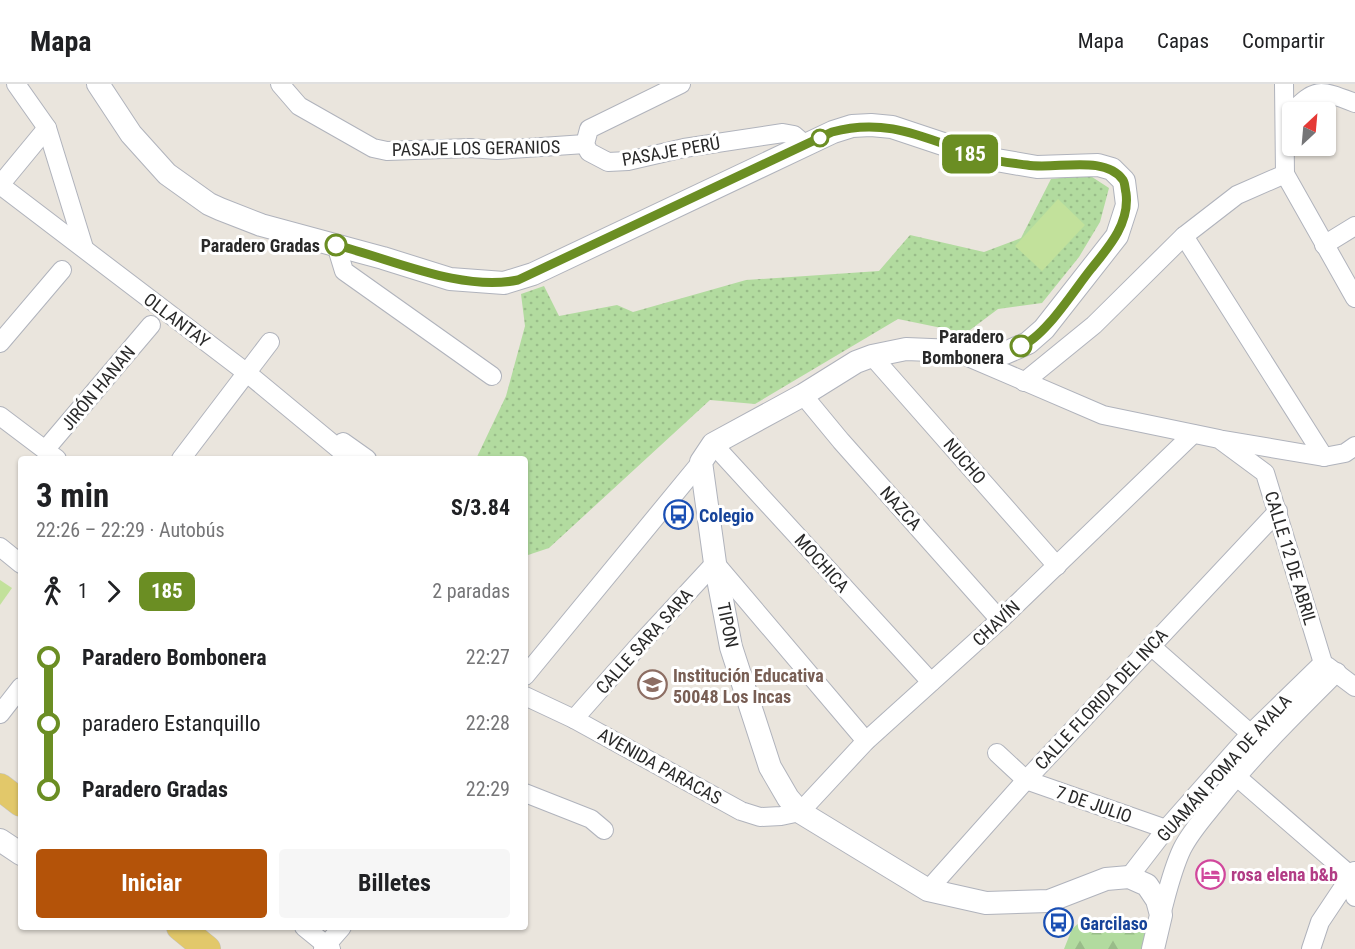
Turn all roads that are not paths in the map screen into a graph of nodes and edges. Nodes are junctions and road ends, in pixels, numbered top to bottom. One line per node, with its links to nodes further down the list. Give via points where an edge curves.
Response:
1 (16, 84): 9 (street)
2 (98, 84): 17 (street, via 131,134 167,174 209,204 261,225)
3 (280, 84): 10 (street, PASAJE LOS GERANIOS, via 299,106 373,148 387,151)
4 (681, 84): 10 (street, via 589,129)
5 (1284, 84): 6 (street)
6 (1285, 102)
7 (1302, 102): 8 (street, via 1326,92)
8 (1355, 103)
9 (47, 128): 14 (street); 19 (street)
10 (585, 144): 11 (street, PASAJE PERÚ, via 589,152 608,162 783,133 794,135 801,141)
11 (801, 148): 17 (street, via 511,281 450,279); 25 (street, via 852,126 891,127 985,158 1037,167 1098,165 1112,169 1124,181 1127,205 1117,236 1044,329 1028,343 1005,353)
12 (1285, 156): 13 (street)
13 (1285, 174): 16 (street, via 1238,195); 18 (street)
14 (0, 185): 19 (street, OLLANTAY)
15 (1355, 226): 18 (street)
16 (1184, 236): 29 (street, via 1094,325); 40 (street)
17 (336, 245): 28 (street, via 344,271)
18 (1324, 245): 21 (street)
19 (84, 248): 27 (street, OLLANTAY)
20 (62, 270): 24 (street)
21 (1355, 298)
22 (151, 325): 36 (street, JIRÓN HANAN)
23 (270, 342): 27 (street)
24 (0, 343)
25 (952, 350): 26 (street, via 906,349); 29 (street, CALLE 12 DE ABRIL)
26 (872, 356): 30 (street); 45 (street, NUCHO)
27 (246, 373): 37 (street); 38 (street, OLLANTAY); 39 (street)
28 (492, 376)
29 (1024, 382): 32 (street, CALLE 12 DE ABRIL, via 1103,415)
30 (803, 395): 35 (street); 46 (street, NAZCA)
31 (0, 416): 36 (street)
32 (1194, 434): 33 (street, CALLE 12 DE ABRIL); 45 (street, CHAVÍN)
33 (1219, 439): 40 (street, CALLE 12 DE ABRIL); 41 (street, CALLE 12 DE ABRIL, via 1265,472)
34 (1355, 446): 40 (street, CALLE 12 DE ABRIL, via 1345,453)
35 (707, 453): 44 (street, TIPON); 49 (street); 50 (street, MOCHICA)
36 (51, 455)
37 (183, 456)
38 (347, 456)
39 (363, 456)
40 (1324, 457)
41 (1278, 511): 47 (street, CALLE FLORIDA DEL INCA); 48 (street, CALLE 12 DE ABRIL)
42 (0, 547): 43 (street)
43 (18, 562)
44 (714, 563): 55 (street, CALLE SARA SARA); 57 (street); 64 (street, TIPON, via 731,647 770,768)
45 (1057, 566): 46 (street, CHAVÍN)
46 (1000, 620): 50 (street, CHAVÍN)
47 (1151, 646): 56 (street); 60 (street, CALLE FLORIDA DEL INCA)
48 (1330, 668): 51 (street); 56 (street, GUAMÁN POMA DE AYALA)
49 (528, 672)
50 (931, 682): 57 (street, CHAVÍN)
51 (1355, 687)
52 (18, 691): 54 (street)
53 (528, 697): 55 (street, AVENIDA PARACAS)
54 (0, 714)
55 (574, 719): 64 (street, AVENIDA PARACAS, via 741,811 760,817)
56 (1257, 740): 59 (street, GUAMÁN POMA DE AYALA)
57 (866, 741): 64 (street, CHAVÍN)
58 (997, 753): 60 (street, 7 DE JULIO)
59 (1229, 771): 65 (street, GUAMÁN POMA DE AYALA); 69 (street); 73 (street, via 1182,850)
60 (1026, 780): 65 (street, 7 DE JULIO); 71 (street, CALLE FLORIDA DEL INCA)
61 (0, 787): 63 (main road)
62 (528, 793): 66 (street, via 591,819)
63 (18, 801)
64 (800, 812): 71 (street, TIPON)
65 (1166, 830): 70 (street, GUAMÁN POMA DE AYALA)
66 (604, 831)
67 (0, 840): 68 (street)
68 (18, 852)
69 (1352, 872): 72 (street); 80 (street, via 1320,922)
70 (1129, 877): 71 (street, TIPON, via 1106,879 1048,901 986,903); 73 (street, via 1147,885)
71 (928, 890)
72 (1355, 897)
73 (1161, 915): 79 (street)
74 (184, 930): 78 (main road)
75 (307, 930): 77 (street)
76 (340, 930): 77 (street)
77 (327, 948)
78 (207, 949)
79 (1153, 949)
80 (1311, 949)

